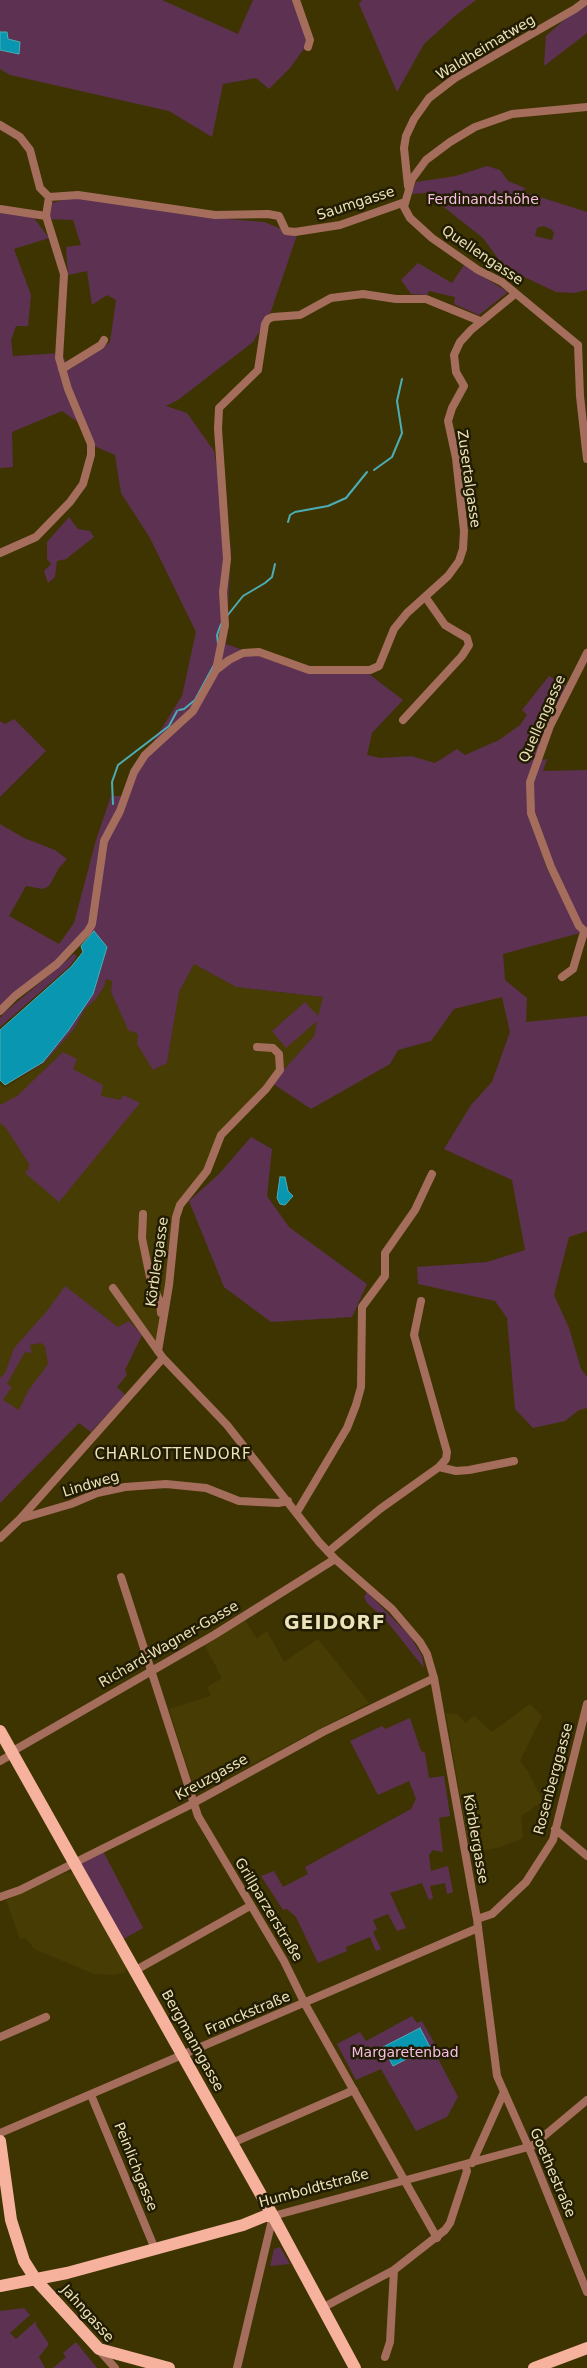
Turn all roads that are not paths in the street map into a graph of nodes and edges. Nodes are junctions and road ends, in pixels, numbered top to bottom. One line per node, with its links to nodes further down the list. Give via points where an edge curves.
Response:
1 (296, 0): 3 (street, via 310,40)
2 (587, 0): 6 (street, Waldheimatweg, via 455,78 429,98 406,136 404,148)
3 (308, 47)
4 (587, 107): 6 (street, Saumgasse, via 512,114 489,121 435,152 420,167)
5 (0, 125): 7 (street, via 20,137 30,150 40,188)
6 (409, 188): 8 (street, Saumgasse)
7 (48, 197): 8 (street, Saumgasse, via 78,195 216,215 268,214 278,216 286,231 295,232 340,225); 10 (street)
8 (404, 202): 11 (street, Quellengasse, via 410,218 423,230)
9 (0, 209): 10 (street)
10 (46, 216): 16 (street, via 64,274 59,348)
11 (516, 294): 12 (street, Zusertalgasse); 15 (street, Quellengasse)
12 (480, 321): 19 (street, Zusertalgasse, via 460,342 454,355 456,372 464,386 448,421 458,471 463,548 459,561 448,576); 21 (street, via 426,299 363,294 331,298 300,315 268,319 258,370 219,408 227,559 223,592 225,625)
13 (104, 340): 16 (street)
14 (587, 342): 15 (street)
15 (578, 345): 17 (street)
16 (62, 369): 18 (street, via 91,444 89,468 83,484 46,528 25,544)
17 (587, 459)
18 (0, 553)
19 (426, 598): 21 (street, Zusertalgasse, via 394,629 379,666 370,670 309,670 259,652 243,653); 22 (street, via 445,625 467,638 469,645)
20 (587, 653): 23 (street, Quellengasse, via 550,726 530,782 531,813 551,867 579,926)
21 (216, 670): 25 (street, Zusertalgasse, via 193,711 144,755 134,772 120,811 104,840 92,924 88,931 58,964 16,995)
22 (403, 720)
23 (585, 932): 24 (street, via 573,969)
24 (562, 977)
25 (0, 1012)
26 (257, 1047): 31 (street, Körblergasse, via 273,1048 279,1054 280,1070 221,1135 207,1171 180,1205)
27 (432, 1174): 37 (street, via 415,1210 386,1253 385,1276 362,1306 361,1387 356,1405)
28 (143, 1214): 31 (street, Körblergasse, via 142,1238 151,1282 160,1302)
29 (113, 1288): 32 (street, Körblergasse)
30 (421, 1300): 35 (street, via 414,1334 447,1452)
31 (162, 1324): 32 (street, Körblergasse)
32 (158, 1351): 33 (street, Körblergasse)
33 (163, 1358): 36 (street, Körblergasse, via 227,1425); 38 (street, Lindweg)
34 (514, 1461): 35 (street, via 469,1470)
35 (439, 1467): 40 (street, via 380,1509)
36 (288, 1501): 37 (street, Körblergasse); 38 (street, Lindweg, via 239,1501 206,1488 158,1484 125,1486)
37 (297, 1512): 40 (street, Körblergasse)
38 (20, 1519): 39 (street, Lindweg)
39 (0, 1538)
40 (328, 1552): 41 (street, Körblergasse)
41 (335, 1559): 43 (street, Richard-Wagner-Gasse, via 214,1635); 44 (street, Körblergasse, via 392,1609 420,1642)
42 (121, 1577): 43 (street, Grillparzerstraße)
43 (150, 1670): 47 (street, Richard-Wagner-Gasse); 49 (street, Grillparzerstraße)
44 (434, 1678): 49 (street, Kreuzgasse, via 362,1712); 55 (street, Körblergasse)
45 (587, 1704): 50 (street, Rosenberggasse)
46 (0, 1731): 47 (main road, Bergmanngasse)
47 (14, 1752): 48 (street, Richard-Wagner-Gasse); 52 (main road, Bergmanngasse)
48 (0, 1761)
49 (193, 1803): 52 (street, Kreuzgasse); 54 (street, Grillparzerstraße)
50 (555, 1829): 51 (street); 55 (street, Rosenberggasse, via 553,1840 526,1882 492,1914)
51 (587, 1856)
52 (75, 1863): 53 (street, Kreuzgasse); 57 (main road, Bergmanngasse)
53 (0, 1897)
54 (250, 1906): 57 (street); 58 (street, Grillparzerstraße, via 284,1961)
55 (477, 1919): 56 (street, Körblergasse)
56 (478, 1928): 58 (street, Franckstraße); 63 (street, Körblergasse, via 494,2061)
57 (136, 1970): 61 (main road, Bergmanngasse)
58 (305, 2004): 61 (street, Franckstraße); 62 (street, Grillparzerstraße)
59 (46, 2017): 60 (street)
60 (0, 2037)
61 (182, 2055): 64 (street, Franckstraße); 68 (main road, Bergmanngasse)
62 (354, 2090): 68 (street); 71 (street, Grillparzerstraße)
63 (504, 2092): 69 (street, Goethestraße); 70 (street)
64 (91, 2095): 66 (street, Franckstraße); 74 (street, Peinlichgasse)
65 (587, 2100): 69 (street, Humboldtstraße, via 536,2144)
66 (0, 2134)
67 (0, 2141): 76 (main road, Jahngasse, via 10,2220 24,2262)
68 (232, 2143): 72 (main road, Bergmanngasse)
69 (528, 2147): 70 (street, Humboldtstraße); 78 (street, Goethestraße)
70 (469, 2164): 71 (street, Humboldtstraße); 73 (street, via 450,2223)
71 (405, 2180): 72 (street, Humboldtstraße); 73 (street, Grillparzerstraße)
72 (273, 2222): 74 (main road, Humboldtstraße, via 265,2216); 79 (main road, Bergmanngasse); 85 (street)
73 (437, 2238): 75 (street)
74 (155, 2249): 76 (main road, Humboldtstraße)
75 (394, 2270): 79 (street); 82 (street, via 390,2342)
76 (36, 2280): 77 (main road, Humboldtstraße); 81 (main road, Jahngasse)
77 (0, 2286)
78 (587, 2292)
79 (322, 2308): 86 (main road, Bergmanngasse)
80 (587, 2348): 87 (main road)
81 (99, 2349): 83 (street, Jahngasse); 84 (main road)
82 (385, 2357)
83 (115, 2368)
84 (169, 2368)
85 (238, 2368)
86 (355, 2368)
87 (534, 2368)

